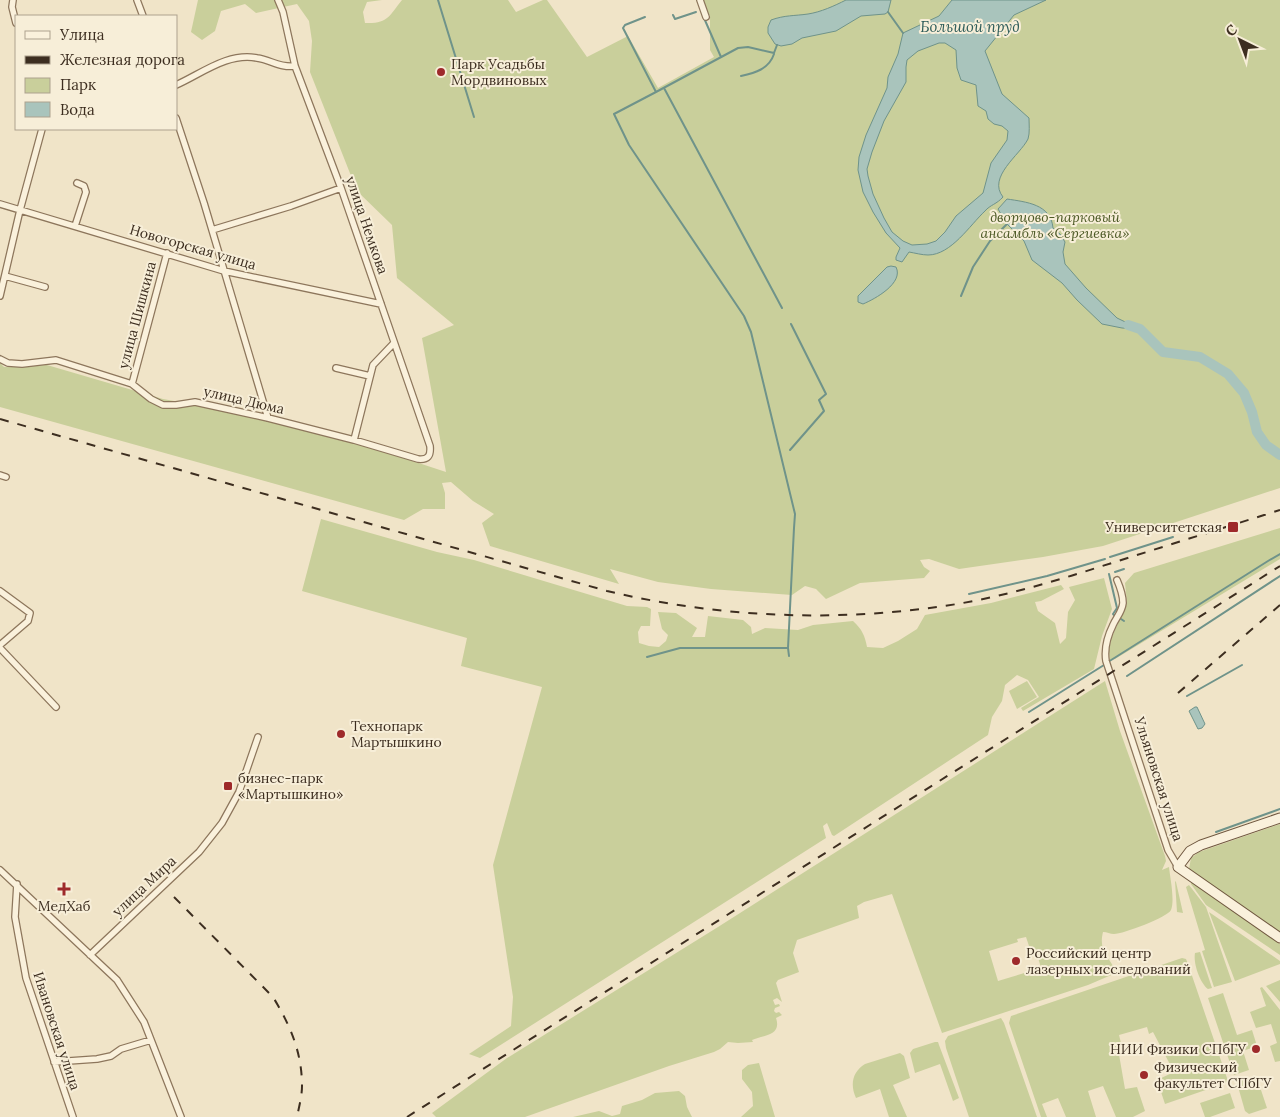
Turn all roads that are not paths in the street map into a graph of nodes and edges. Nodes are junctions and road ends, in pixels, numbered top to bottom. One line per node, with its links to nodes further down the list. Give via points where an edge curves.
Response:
1 (14, 0): 7 (street)
2 (137, 0): 5 (street)
3 (278, 0): 8 (street, улица Немкова)
4 (700, 0): 6 (street)
5 (143, 15)
6 (706, 17)
7 (15, 19)
8 (295, 66): 9 (street, via 285,67 256,58 236,58); 13 (street, улица Немкова)
9 (178, 84)
10 (178, 124): 17 (street)
11 (42, 130): 15 (street)
12 (77, 183): 16 (street, via 84,186 86,192)
13 (341, 188): 17 (street); 23 (street, улица Немкова)
14 (0, 204): 15 (street, Новогорская улица)
15 (20, 210): 16 (street, Новогорская улица); 20 (street)
16 (75, 226): 18 (street, Новогорская улица)
17 (212, 230): 19 (street)
18 (167, 253): 19 (street, Новогорская улица); 28 (street, улица Шишкина)
19 (224, 271): 23 (street, Новогорская улица); 29 (street)
20 (5, 276): 21 (street); 22 (street)
21 (44, 287)
22 (0, 296)
23 (381, 304): 24 (street, улица Немкова)
24 (394, 344): 27 (street, via 373,365); 31 (street, улица Немкова, via 430,446)
25 (0, 359): 28 (street, улица Дюма, via 22,364 56,360)
26 (336, 368): 27 (street)
27 (370, 376): 30 (street)
28 (132, 384): 29 (street, улица Дюма, via 163,405 195,402)
29 (268, 418): 30 (street, улица Дюма)
30 (354, 440): 31 (street, улица Дюма, via 418,459)
31 (429, 457)
32 (1117, 580): 38 (street, Ульяновская улица, via 1123,603 1104,650 1106,661 1168,850)
33 (0, 591): 34 (street, via 30,613 28,621)
34 (0, 647): 35 (street)
35 (56, 707)
36 (258, 737): 42 (street, улица Мира, via 240,792 222,823 199,852)
37 (1280, 818): 38 (street, via 1201,845 1190,851)
38 (1178, 867): 41 (street, Ульяновская улица)
39 (0, 870): 40 (street)
40 (17, 884): 42 (street); 44 (street, Ивановская улица, via 16,917 26,978)
41 (1280, 938)
42 (90, 955): 43 (street, via 117,980 144,1022)
43 (151, 1040): 44 (street, via 121,1049 111,1056); 46 (street)
44 (54, 1062): 45 (street, Ивановская улица)
45 (73, 1117)
46 (181, 1117)

